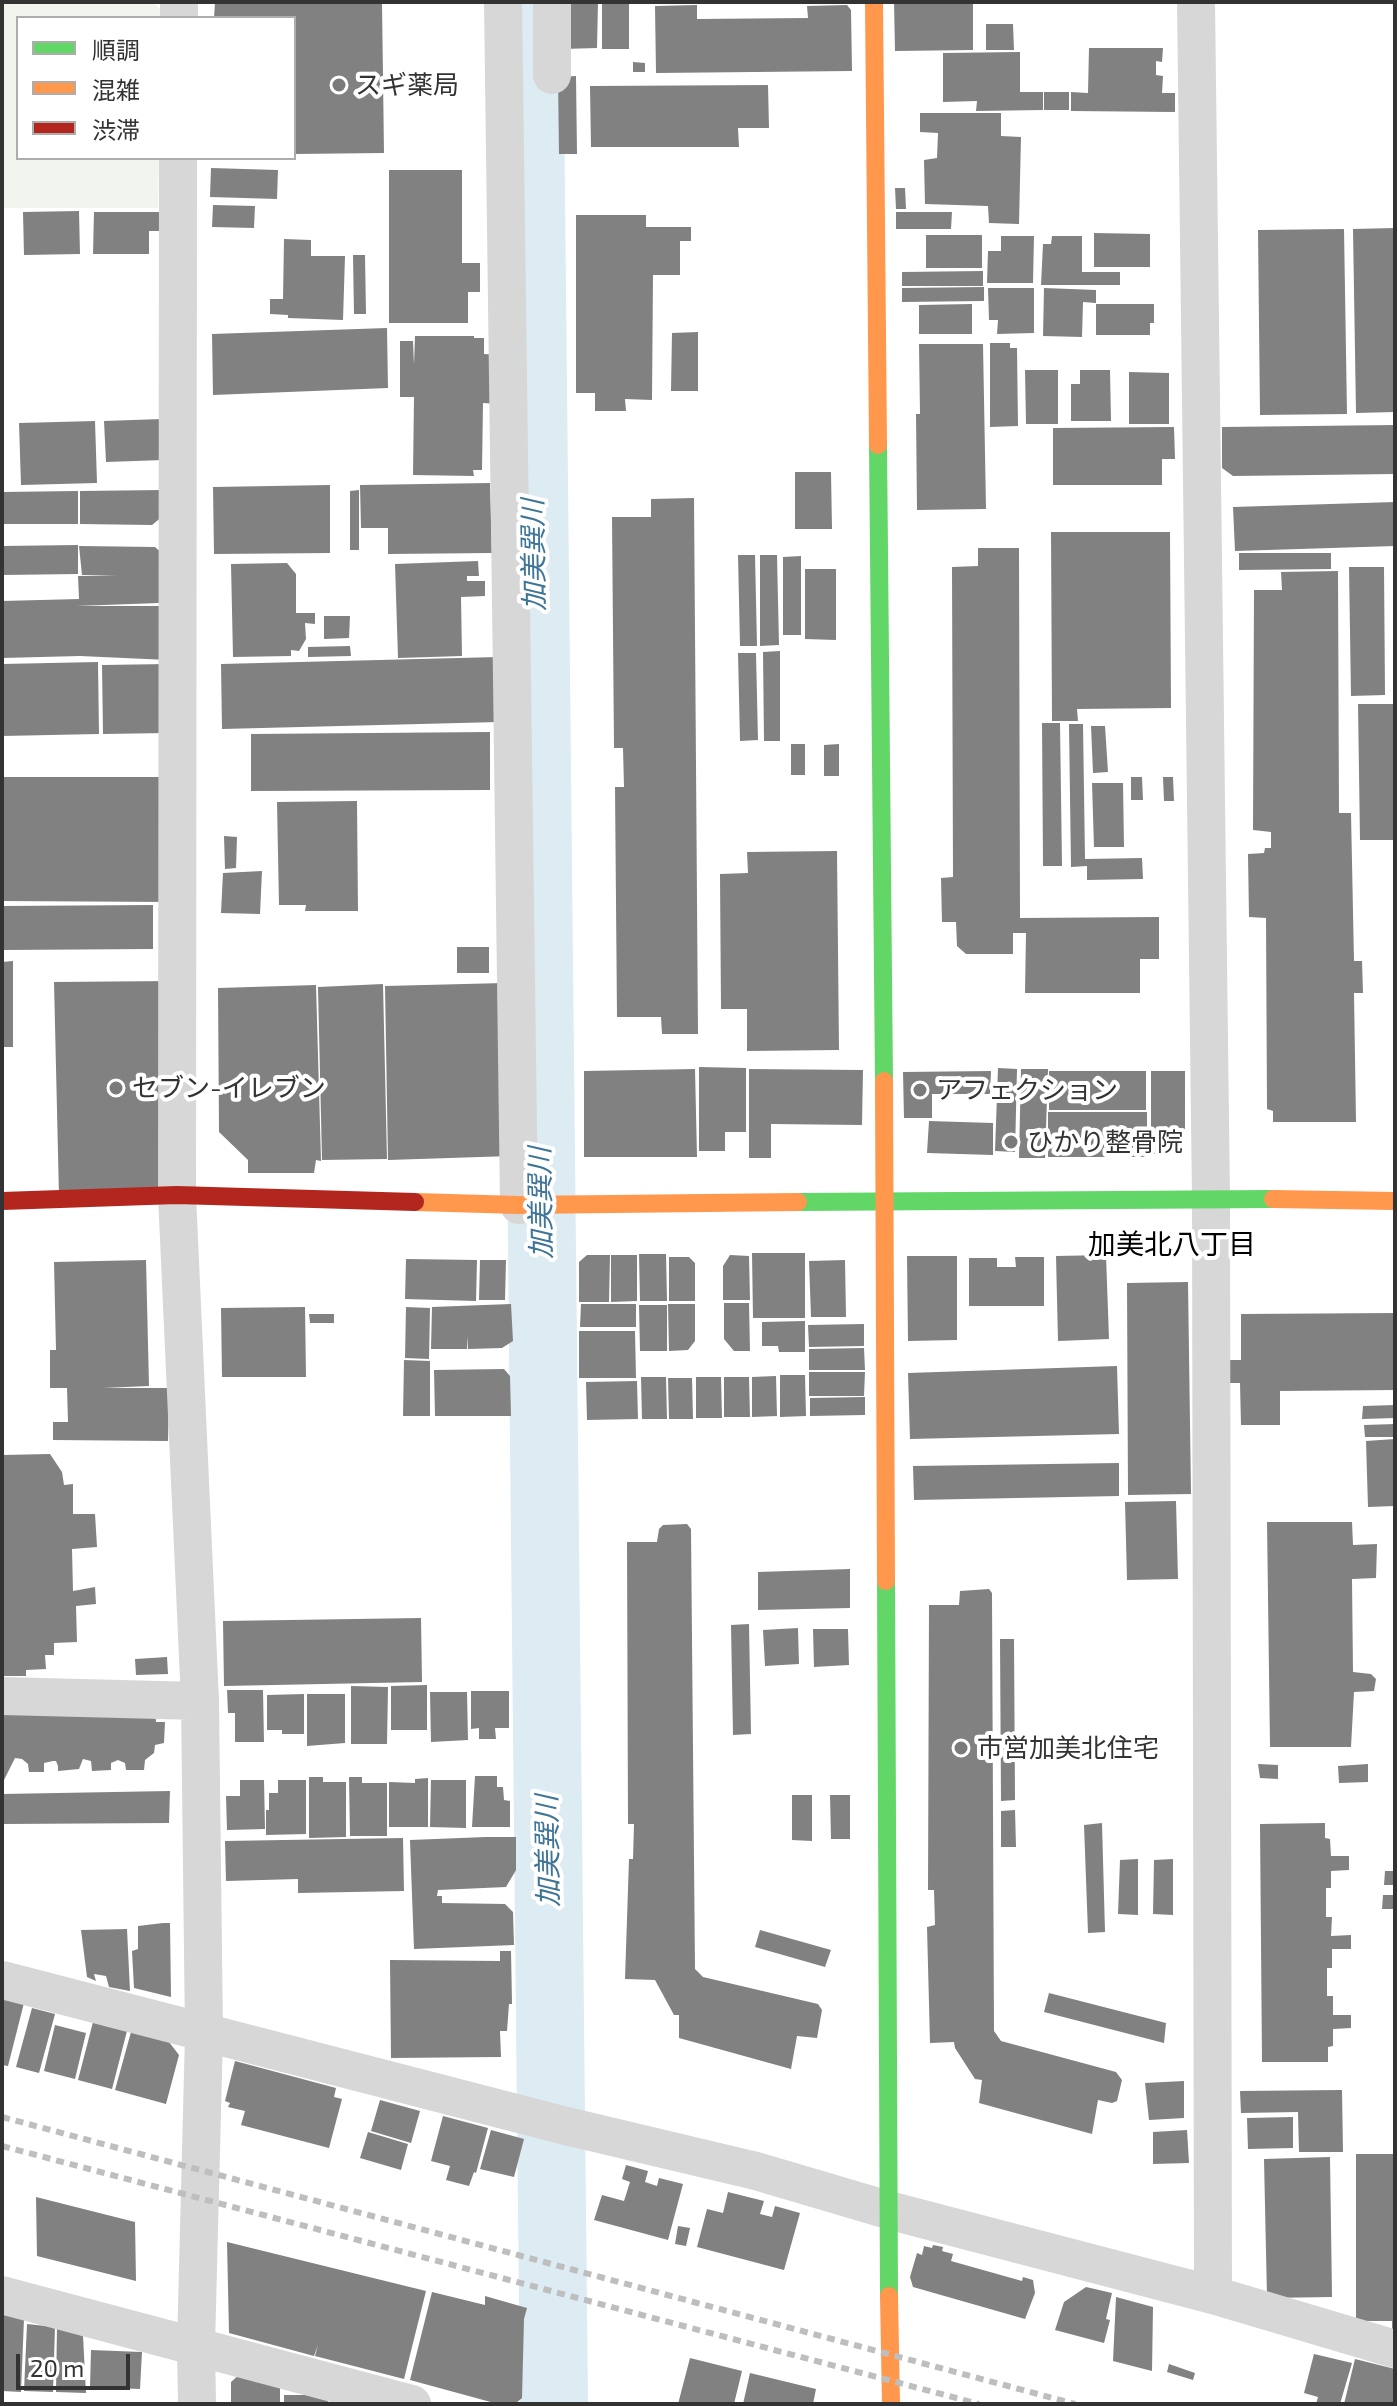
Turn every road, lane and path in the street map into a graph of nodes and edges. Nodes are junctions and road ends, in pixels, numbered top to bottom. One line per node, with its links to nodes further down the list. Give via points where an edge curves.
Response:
1 (503, 2): 12 (street)
2 (552, 2): 5 (street)
3 (874, 2): 10 (street)
4 (1196, 2): 8 (street)
5 (552, 75)
6 (178, 160): 7 (street)
7 (177, 1195): 9 (street); 12 (street); 14 (street)
8 (1211, 1198): 10 (street); 11 (street); 19 (street)
9 (2, 1201)
10 (885, 1201): 12 (street); 17 (street)
11 (1395, 1201)
12 (535, 1205)
13 (2, 1696): 14 (street)
14 (200, 1701): 16 (street)
15 (2, 1980): 16 (street)
16 (204, 2034): 17 (street, via 756,2171); 20 (street)
17 (888, 2210): 19 (street); 24 (street)
18 (2, 2295): 20 (street)
19 (1213, 2295): 21 (street)
20 (196, 2346): 22 (street); 23 (street)
21 (1395, 2349)
22 (197, 2404)
23 (412, 2404)
24 (891, 2404)

